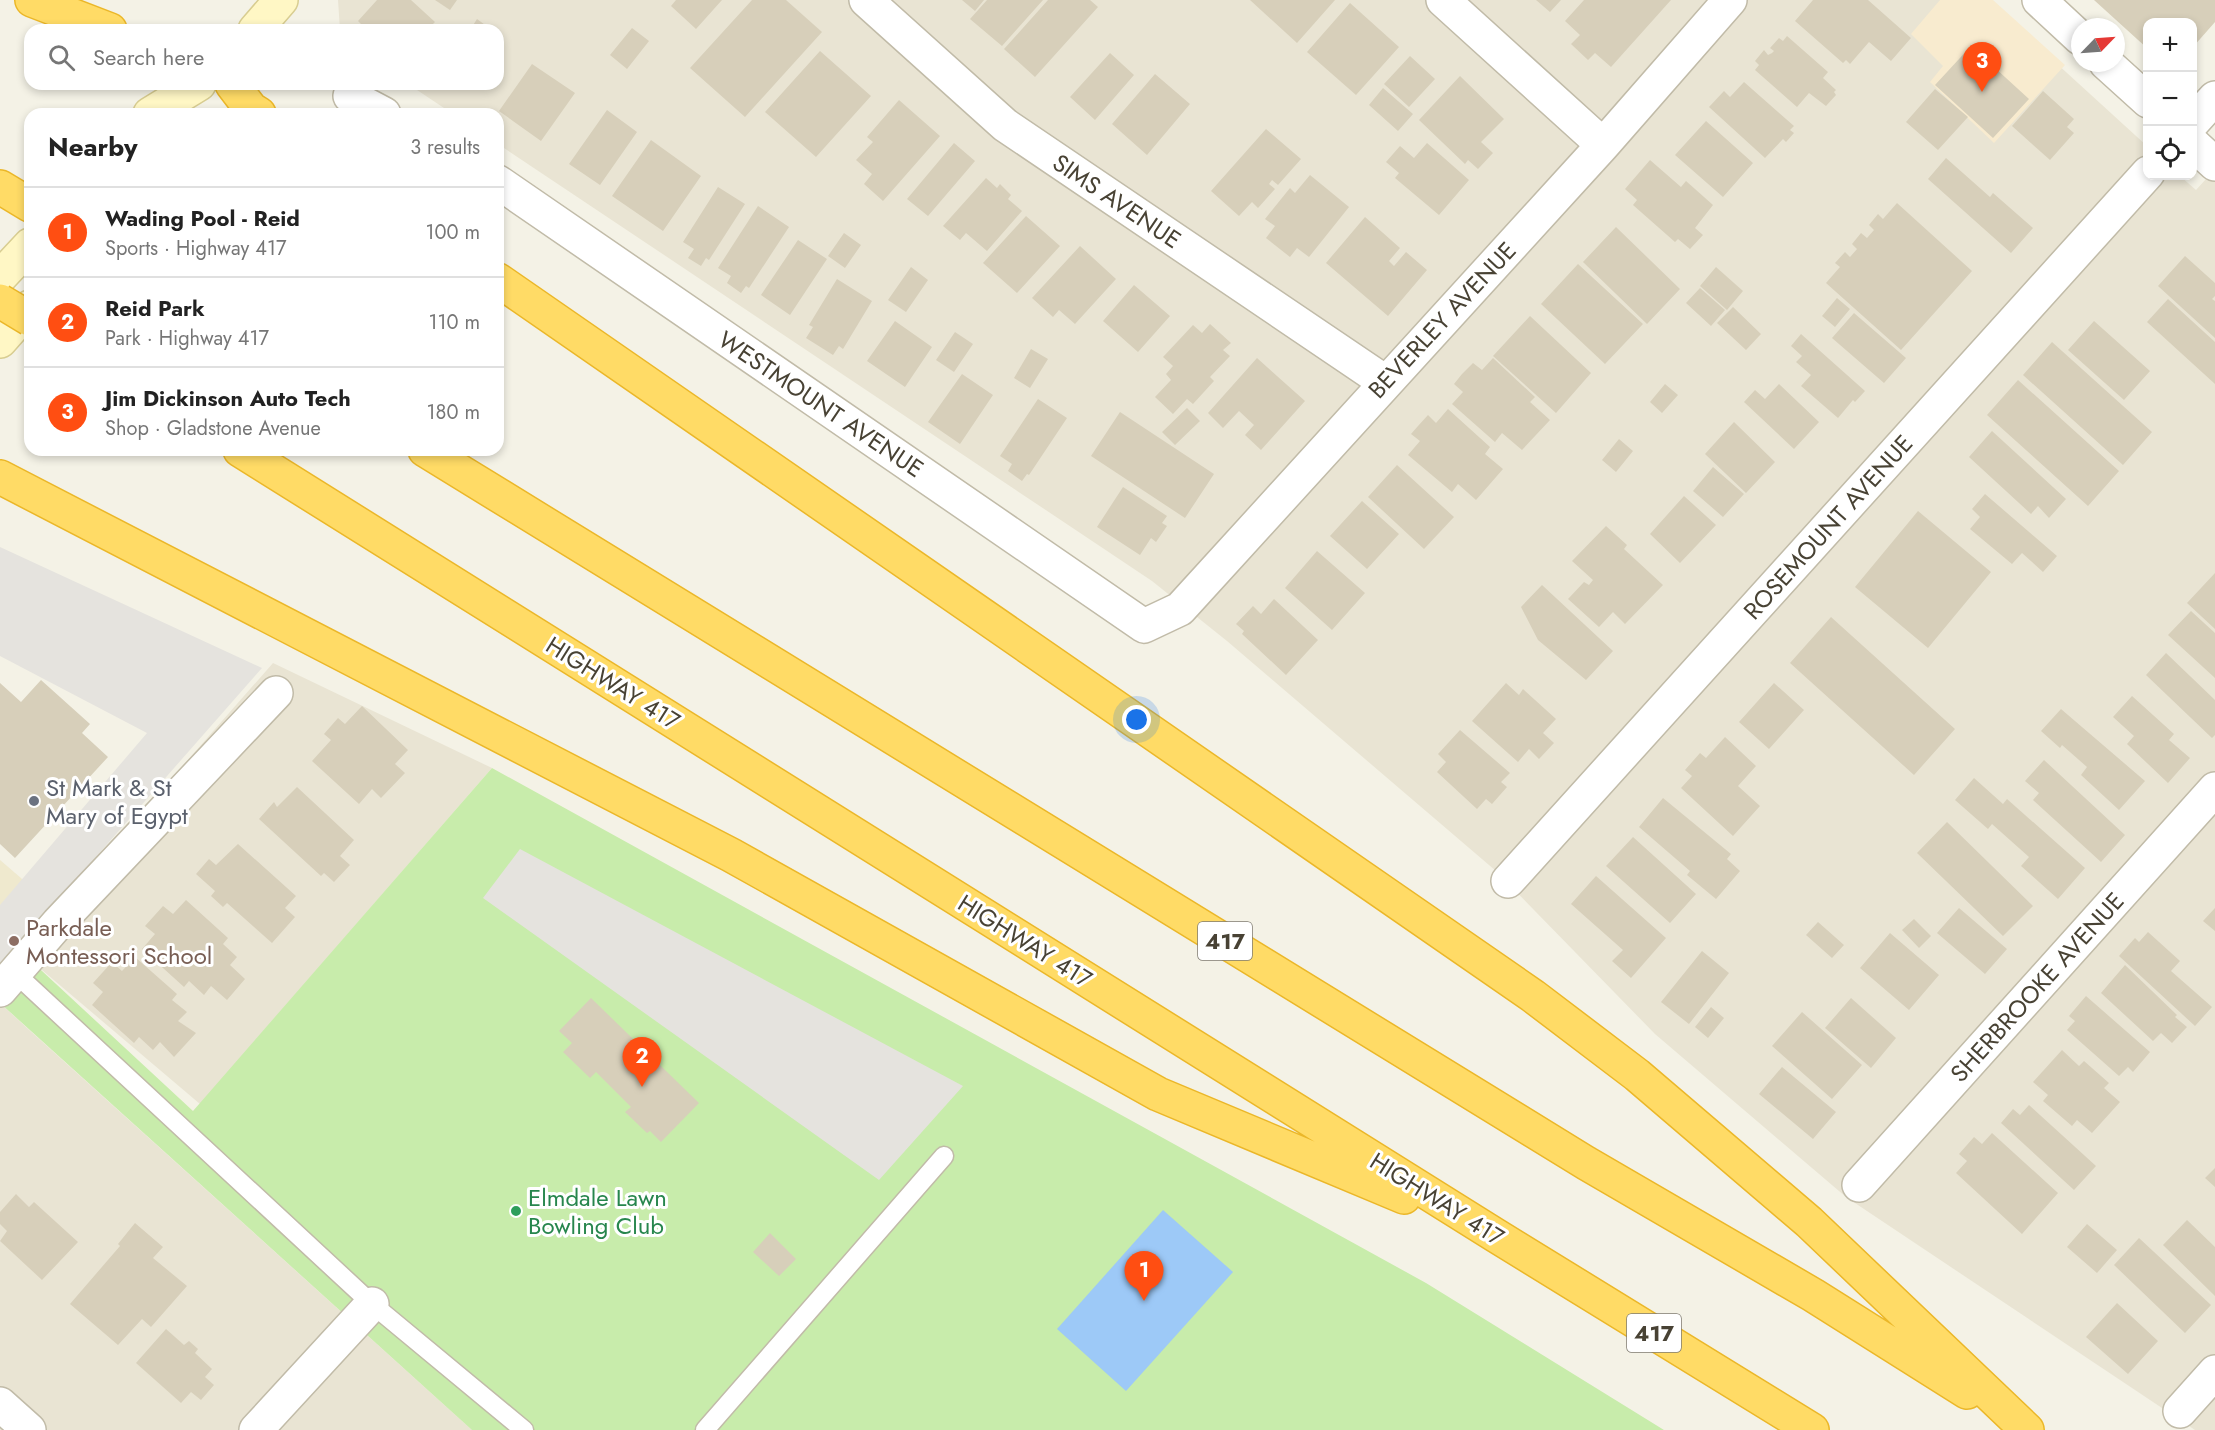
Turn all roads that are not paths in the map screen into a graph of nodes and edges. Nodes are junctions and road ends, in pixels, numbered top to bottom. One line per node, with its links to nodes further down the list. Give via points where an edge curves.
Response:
1 (32, 0): 7 (highway)
2 (281, 0): 8 (main road)
3 (866, 0): 34 (street, SIMS AVENUE, via 1005,125)
4 (1443, 0): 22 (street)
5 (1730, 0): 22 (street, BEVERLEY AVENUE)
6 (2039, 0): 9 (street)
7 (94, 24)
8 (260, 24)
9 (2071, 30)
10 (2116, 72): 15 (street)
11 (189, 90): 17 (main road)
12 (210, 90): 18 (main road)
13 (237, 90): 19 (highway)
14 (350, 96): 20 (street)
15 (2143, 96)
16 (2215, 98): 21 (street)
17 (160, 108)
18 (200, 108)
19 (254, 108)
20 (373, 108)
21 (2197, 118)
22 (1603, 145): 34 (street, BEVERLEY AVENUE)
23 (2197, 147): 24 (street)
24 (2215, 164)
25 (2143, 179): 41 (street, ROSEMOUNT AVENUE)
26 (504, 186): 38 (street, WESTMOUNT AVENUE)
27 (24, 251): 28 (main road)
28 (0, 277)
29 (504, 284): 55 (highway, via 1543,1004 1637,1075 1809,1222)
30 (0, 301): 32 (highway, bridge)
31 (24, 314): 33 (main road)
32 (24, 315)
33 (0, 340)
34 (1385, 382): 38 (street, BEVERLEY AVENUE, via 1180,609)
35 (250, 456): 45 (highway, HIGHWAY 417 / 417)
36 (435, 456): 55 (highway, 417, via 1576,1156 1813,1295)
37 (0, 477): 45 (highway, via 731,855 1158,1094)
38 (1143, 626)
39 (276, 693): 42 (street)
40 (2215, 789): 44 (street, SHERBROOKE AVENUE)
41 (1508, 881)
42 (7, 982): 46 (lane)
43 (944, 1156): 53 (lane)
44 (1859, 1185)
45 (1495, 1235): 54 (highway, HIGHWAY 417 / 417)
46 (372, 1304): 51 (street); 52 (lane)
47 (2215, 1372): 49 (street)
48 (0, 1404): 50 (street)
49 (2180, 1411)
50 (29, 1430)
51 (256, 1430)
52 (524, 1430)
53 (705, 1430)
54 (1812, 1430)
55 (2027, 1430)

